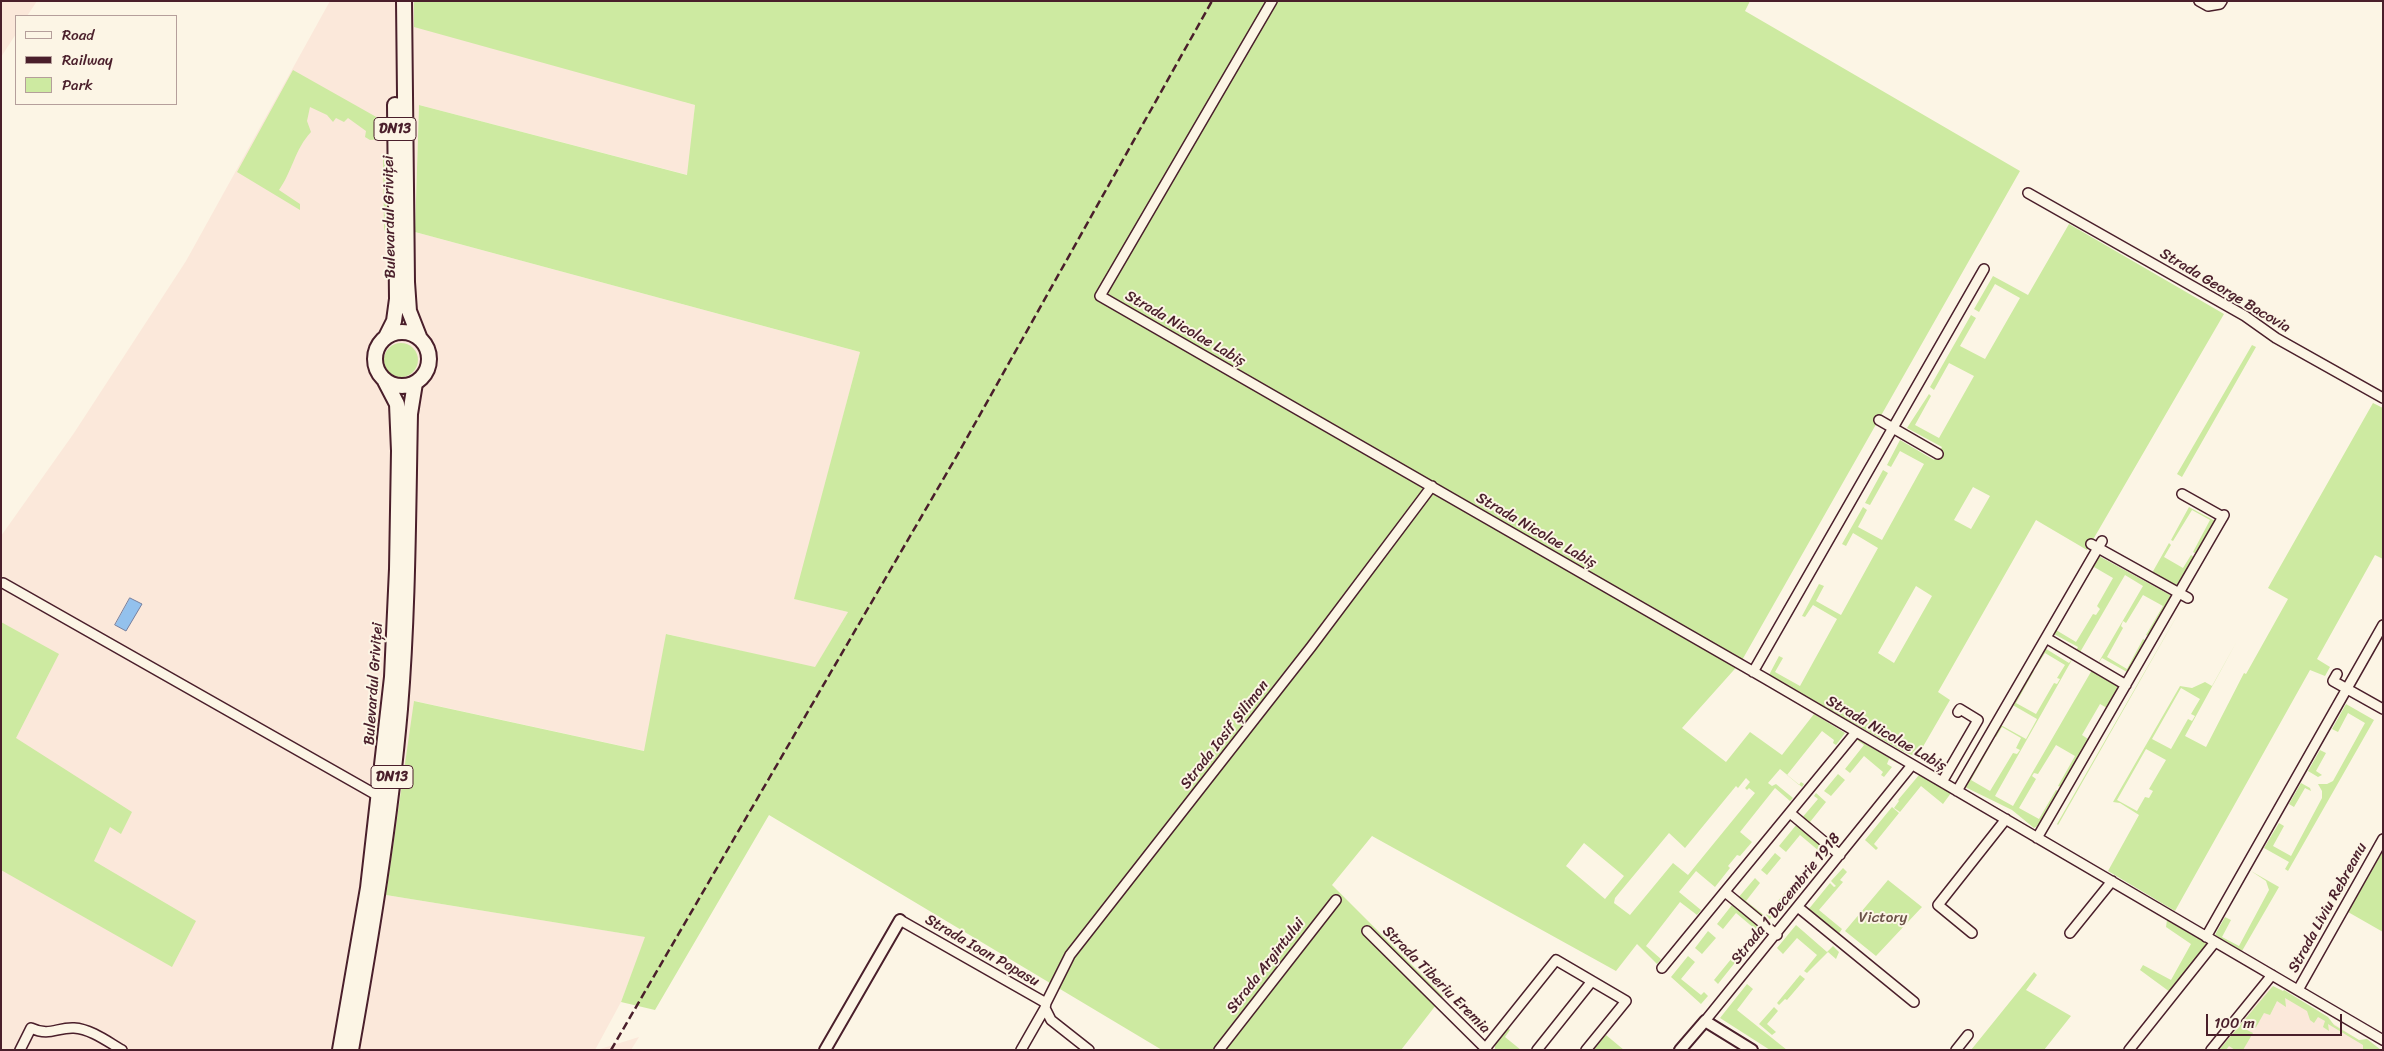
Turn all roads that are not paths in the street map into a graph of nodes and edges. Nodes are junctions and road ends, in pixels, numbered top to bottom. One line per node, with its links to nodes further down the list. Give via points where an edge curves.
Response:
1 (394, 1): 8 (main road, Bulevardul Griviței / DN13, via 396,310)
2 (404, 1): 9 (main road, Bulevardul Griviței, via 407,282 409,310)
3 (1272, 1): 16 (street, Strada Nicolae Labiș, via 1100,296)
4 (2199, 1): 5 (street, via 2208,6)
5 (2222, 1)
6 (2028, 193): 12 (street, Strada George Bacovia)
7 (1984, 270): 14 (street)
8 (386, 337): 9 (main road, via 400,332); 10 (main road, via 376,350 374,359 375,367)
9 (420, 339): 11 (main road, DN13, via 426,347 429,364 422,378)
10 (385, 381): 11 (main road, via 400,387); 33 (main road, Bulevardul Griviței, via 397,404 399,451 394,638)
11 (415, 383): 63 (main road, Bulevardul Griviței / DN13, via 410,414 406,621 400,710 372,925)
12 (2383, 398)
13 (1879, 420): 14 (street)
14 (1892, 428): 15 (street); 23 (street)
15 (1938, 454)
16 (1432, 486): 23 (street, Strada Nicolae Labiș); 55 (street, Strada Iosif Șilimon, via 1311,647 1070,954)
17 (2182, 494): 19 (street, via 2223,516)
18 (3, 583): 33 (street)
19 (2179, 593): 20 (street); 22 (street, Strada Nicolae Labiș, via 2097,544); 25 (street)
20 (2188, 598)
21 (2383, 625): 26 (street)
22 (2046, 638): 25 (street); 32 (street, Strada Nicolae Labiș)
23 (1754, 672): 29 (street, Strada Nicolae Labiș)
24 (2337, 674): 26 (street, via 2333,681)
25 (2126, 685): 36 (street)
26 (2347, 689): 27 (street); 48 (street)
27 (2383, 709)
28 (1958, 712): 31 (street, via 1960,709 1978,720)
29 (1856, 732): 30 (street, Strada Nicolae Labiș); 34 (street)
30 (1912, 765): 31 (street, Strada Nicolae Labiș); 38 (street, Strada 1 Decembrie 1918)
31 (1942, 782): 32 (street, Strada Nicolae Labiș)
32 (1957, 791): 35 (street, Strada Nicolae Labiș)
33 (380, 797): 62 (main road, Bulevardul Griviței)
34 (1790, 813): 38 (street); 40 (street)
35 (2006, 820): 36 (street, Strada Nicolae Labiș); 45 (street, via 1938,905)
36 (2037, 838): 39 (street, Strada Nicolae Labiș)
37 (2383, 839): 53 (street, Strada Liviu Rebreanu)
38 (1840, 855): 42 (street, Strada 1 Decembrie 1918)
39 (2112, 882): 46 (street); 48 (street, Strada Nicolae Labiș)
40 (1725, 892): 47 (street); 50 (street)
41 (1336, 900): 67 (street, Strada Argintului)
42 (1798, 908): 47 (street, Strada 1 Decembrie 1918); 54 (street)
43 (900, 920): 55 (street, Strada Ioan Popasu); 64 (street)
44 (1367, 930): 59 (street, Strada Tiberiu Eremia)
45 (1972, 933)
46 (2070, 933)
47 (1777, 935): 56 (street, Strada 1 Decembrie 1918)
48 (2206, 937): 49 (street, Strada Nicolae Labiș)
49 (2215, 942): 51 (street, Strada Nicolae Labiș); 73 (street)
50 (1662, 968)
51 (2272, 976): 53 (street, Strada Nicolae Labiș); 74 (street, Strada Liviu Rebreanu)
52 (1592, 981): 59 (street, via 1556,960); 68 (street); 69 (street, via 1626,1001)
53 (2298, 990): 58 (street, Strada Nicolae Labiș)
54 (1914, 1002)
55 (1046, 1006): 65 (street, Strada Iosif Șilimon); 66 (street, Strada Ioan Popasu, via 1052,1020)
56 (1705, 1021): 70 (street, Strada 1 Decembrie 1918); 71 (street)
57 (1968, 1035): 72 (street)
58 (2383, 1040)
59 (1485, 1049)
60 (20, 1050): 61 (street, via 32,1028 46,1033 74,1028 98,1036)
61 (122, 1050)
62 (340, 1050)
63 (351, 1050)
64 (825, 1050)
65 (1021, 1050)
66 (1089, 1050)
67 (1219, 1050)
68 (1537, 1050)
69 (1586, 1050)
70 (1680, 1050)
71 (1752, 1050)
72 (1956, 1050)
73 (2129, 1050)
74 (2211, 1050)

